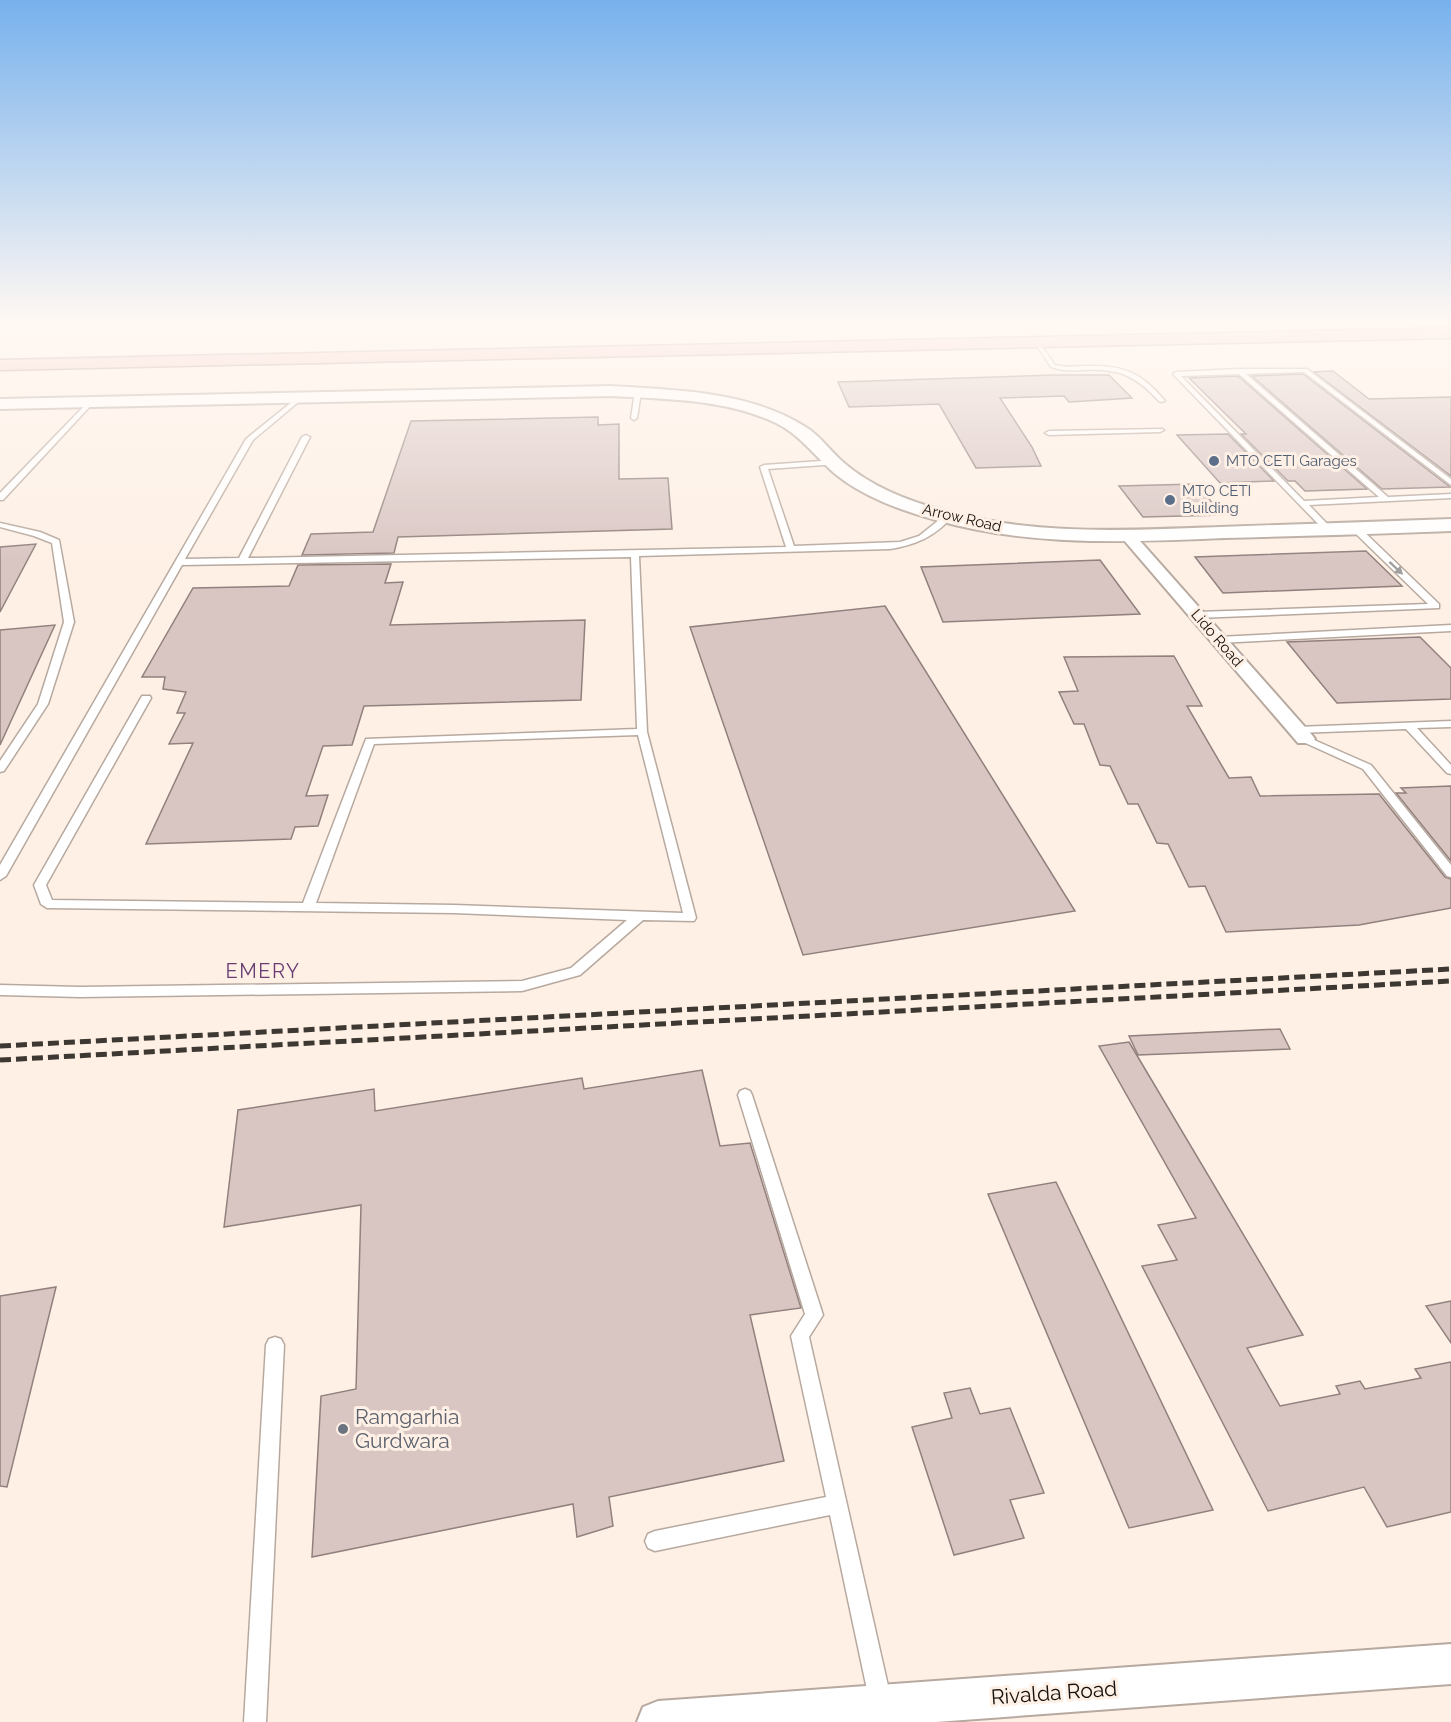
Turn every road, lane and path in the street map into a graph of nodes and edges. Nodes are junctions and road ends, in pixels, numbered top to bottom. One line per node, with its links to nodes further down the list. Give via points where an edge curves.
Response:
1 (75, 402): 9 (street, Arrow Road)
2 (91, 402): 17 (lane)
3 (295, 402): 29 (lane, via 250,439)
4 (636, 402): 10 (lane)
5 (720, 402): 14 (street, Arrow Road, via 787,422 802,430)
6 (1202, 402): 19 (lane)
7 (1275, 402): 18 (lane)
8 (1347, 402): 15 (lane)
9 (0, 404)
10 (634, 418)
11 (1160, 430): 12 (lane)
12 (1049, 433)
13 (306, 437): 28 (lane)
14 (834, 462): 20 (street, Arrow Road, via 889,498); 26 (lane, via 764,467)
15 (1451, 483)
16 (1451, 496): 18 (lane)
17 (0, 498)
18 (1386, 499): 19 (lane)
19 (1302, 503): 24 (lane)
20 (947, 518): 25 (street, Arrow Road, via 1044,534); 26 (lane, via 912,544)
21 (1451, 525): 23 (street, Arrow Road)
22 (1, 526): 38 (lane, via 56,542 69,622 43,704)
23 (1355, 528): 24 (street, Arrow Road); 30 (lane, one-way to 30, via 1436,606)
24 (1328, 529): 25 (street, Arrow Road)
25 (1128, 536): 30 (street, Lido Road)
26 (791, 549): 27 (lane)
27 (635, 554): 28 (lane); 36 (lane)
28 (242, 561): 29 (lane)
29 (179, 562): 41 (lane)
30 (1197, 615): 32 (street, Lido Road)
31 (1451, 628): 32 (lane)
32 (1219, 640): 37 (street, Lido Road)
33 (146, 698): 42 (lane, via 40,885 47,904)
34 (1451, 724): 35 (lane)
35 (1409, 726): 37 (lane); 39 (lane)
36 (642, 732): 42 (lane, via 370,741); 43 (lane, via 690,918)
37 (1301, 735): 40 (lane, via 1367,767)
38 (0, 769)
39 (1451, 771)
40 (1451, 873)
41 (0, 876)
42 (308, 907): 43 (lane)
43 (640, 916): 44 (lane, via 575,972 522,987)
44 (0, 990)
45 (745, 1095): 47 (lane, via 814,1315 800,1336)
46 (275, 1346): 51 (lane)
47 (837, 1504): 48 (lane); 50 (lane)
48 (655, 1540)
49 (1451, 1664): 50 (street, Rivalda Road)
50 (881, 1706): 52 (street, Rivalda Road)
51 (255, 1722)
52 (657, 1722)

